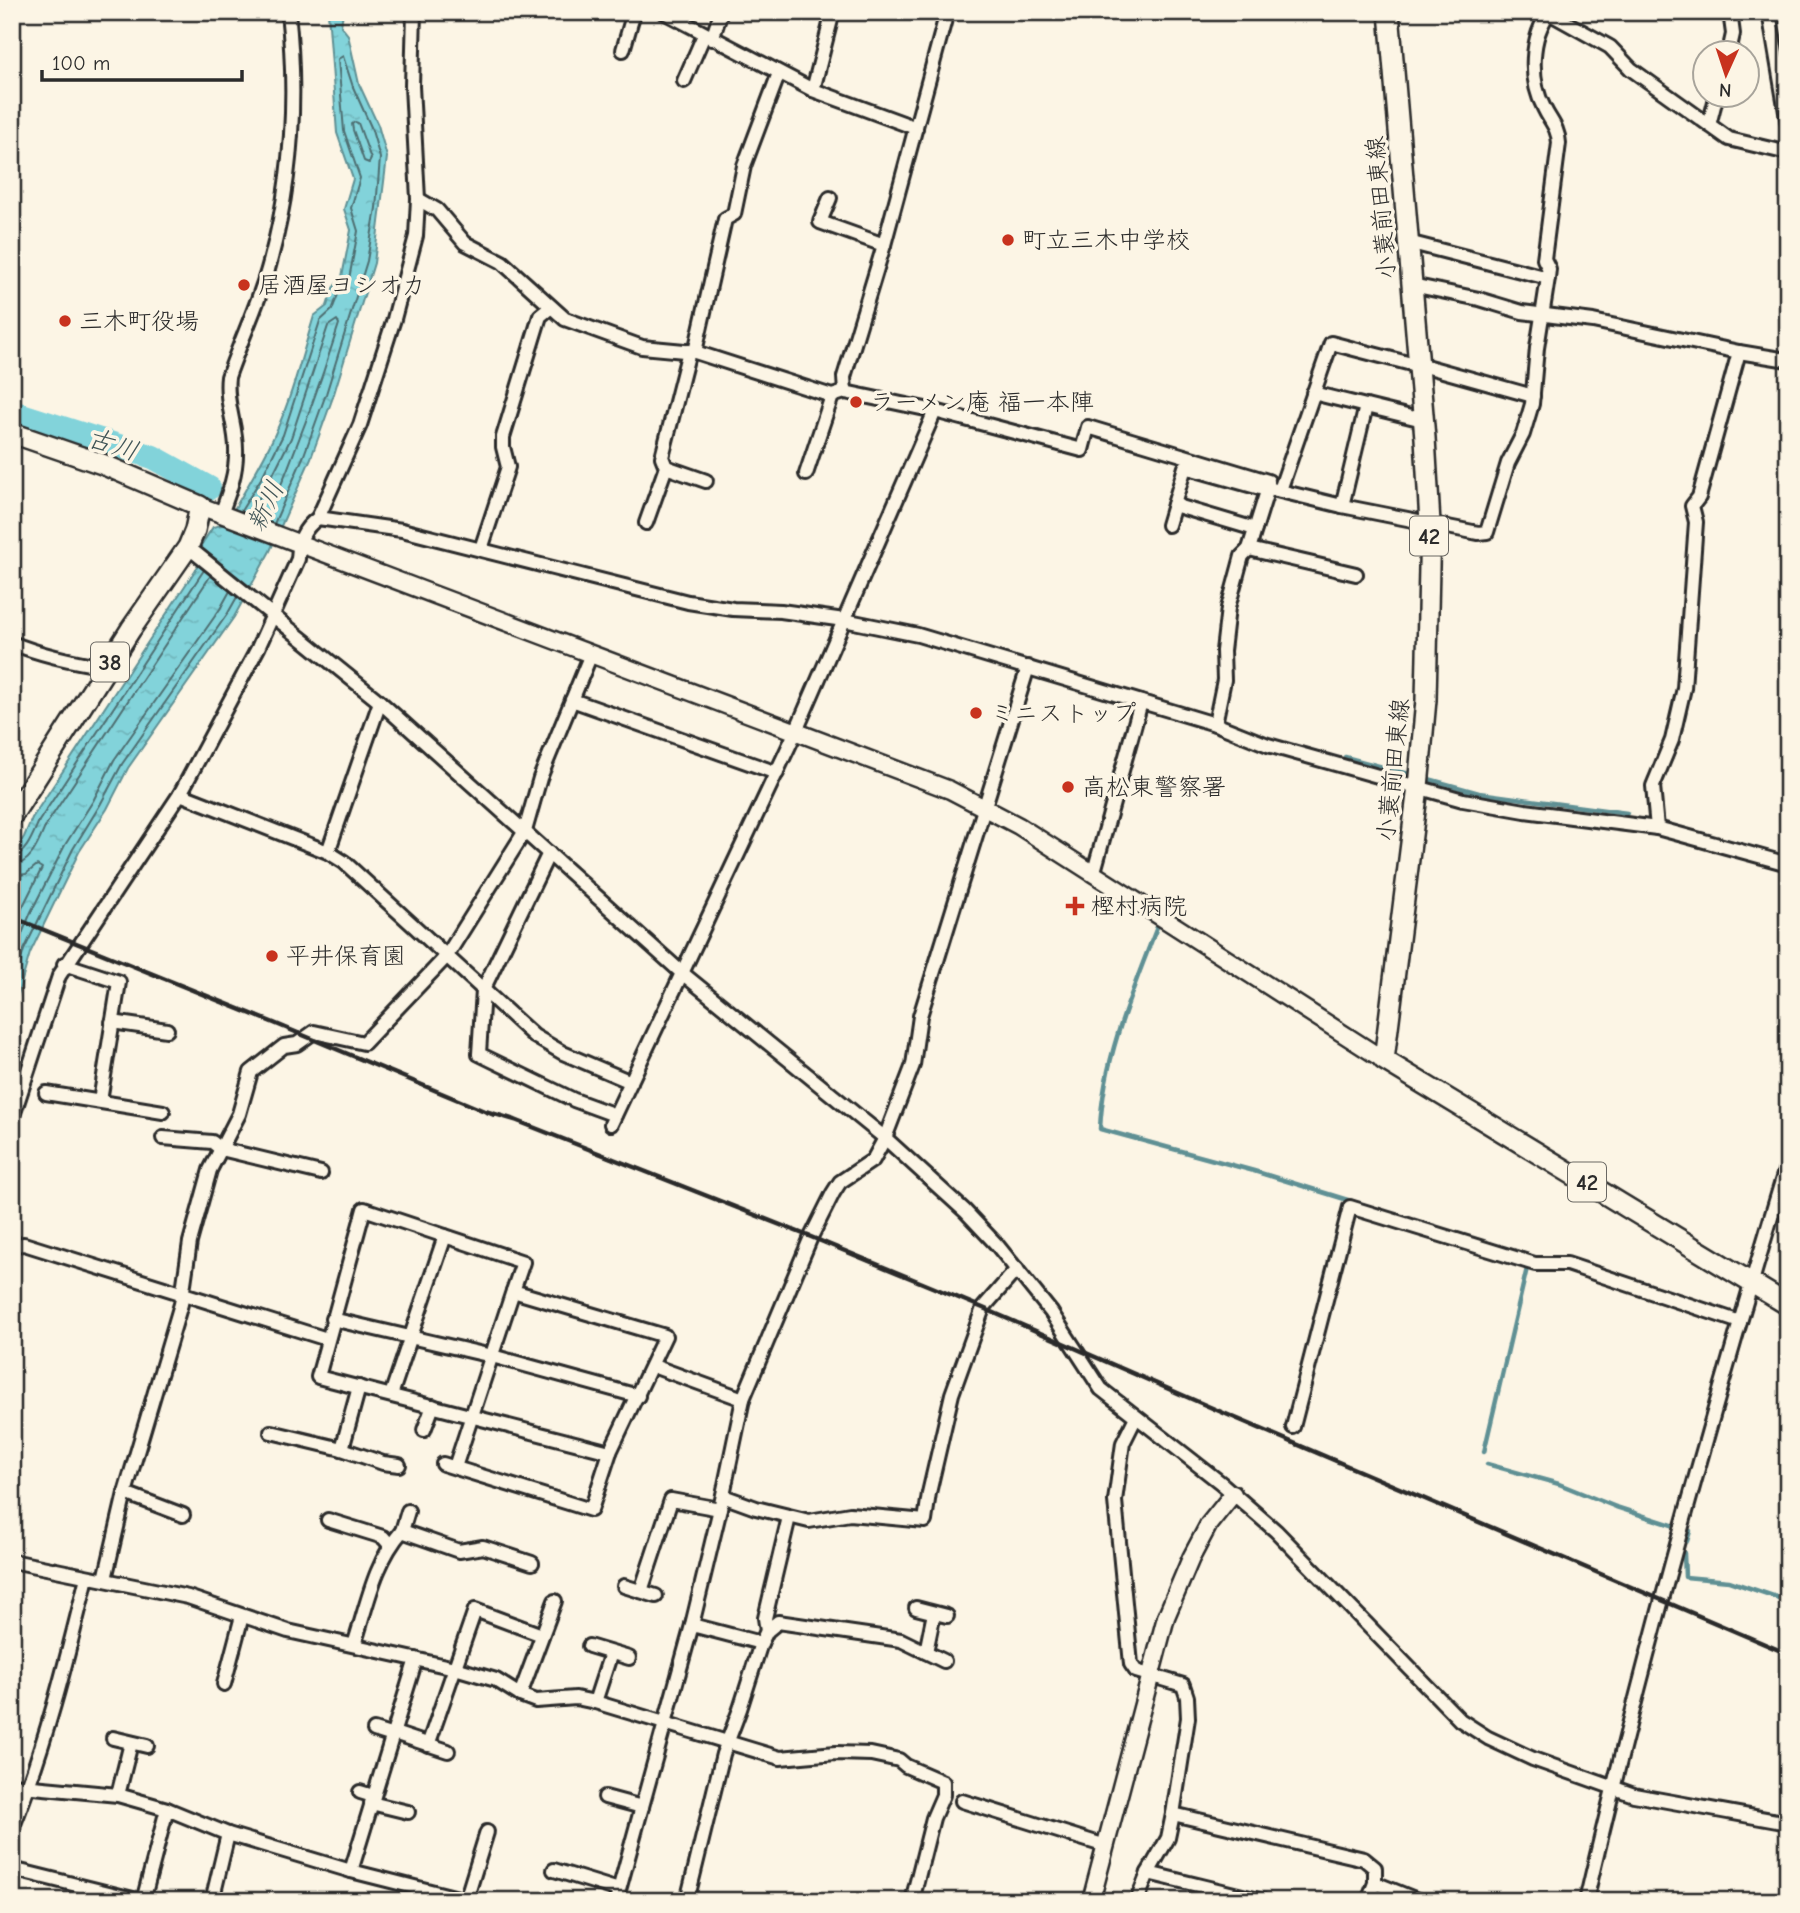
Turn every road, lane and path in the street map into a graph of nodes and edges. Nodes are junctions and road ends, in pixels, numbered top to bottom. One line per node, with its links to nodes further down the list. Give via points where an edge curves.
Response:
1 (288, 12): 48 (street, via 293,85 285,191 270,262 228,377 226,391 236,450 231,486)
2 (414, 12): 24 (street, via 412,86)
3 (634, 12): 14 (street)
4 (664, 12): 12 (street)
5 (721, 12): 12 (street)
6 (833, 12): 17 (street)
7 (947, 12): 21 (street)
8 (1389, 12): 25 (main road, 小蓑前田東線 / 42)
9 (1730, 12): 13 (street)
10 (1769, 12): 19 (street)
11 (1549, 13): 20 (street, via 1610,47 1631,69); 27 (street, via 1540,23 1535,45 1536,83 1559,142 1544,259)
12 (708, 37): 15 (street); 16 (street)
13 (1733, 38)
14 (623, 50)
15 (779, 73): 17 (street); 31 (street, via 744,166 734,214 725,219)
16 (684, 80)
17 (813, 90): 21 (street)
18 (1713, 108): 20 (street)
19 (1788, 124)
20 (1709, 125): 22 (street, via 1729,139)
21 (916, 128): 26 (street)
22 (1788, 153)
23 (830, 198): 26 (street, via 820,222)
24 (418, 199): 29 (street, via 437,210 465,243 502,262); 49 (street, via 416,236 394,319 360,425)
25 (1408, 242): 27 (street); 28 (main road, 小蓑前田東線 / 42)
26 (884, 245): 36 (street)
27 (1549, 278): 30 (street)
28 (1412, 285): 30 (street); 34 (main road, 小蓑前田東線 / 42)
29 (551, 307): 31 (street, via 565,319 642,347); 55 (street, via 540,316 503,437 508,467)
30 (1542, 316): 32 (street, via 1593,321); 37 (street)
31 (692, 352): 36 (street); 42 (street, via 662,457)
32 (1739, 352): 33 (street); 75 (street, via 1699,497 1692,506 1696,522 1684,688 1672,740 1653,786)
33 (1788, 359)
34 (1418, 365): 35 (street, via 1331,343); 37 (street); 40 (main road, 小蓑前田東線 / 42)
35 (1313, 393): 38 (street); 45 (street)
36 (839, 394): 39 (street); 43 (street)
37 (1533, 396): 51 (street, via 1487,532)
38 (1366, 406): 40 (street); 47 (street)
39 (935, 411): 45 (street, via 1082,450 1088,427 1268,481); 60 (street)
40 (1423, 420): 51 (main road, 小蓑前田東線 / 42)
41 (12, 433): 48 (main road, via 102,464)
42 (666, 467): 44 (street); 50 (street)
43 (806, 474)
44 (706, 481)
45 (1272, 489): 46 (street, via 1185,467); 47 (street); 53 (street)
46 (1174, 505): 52 (street); 53 (street)
47 (1342, 506): 51 (street)
48 (215, 512): 54 (street); 57 (main road, 38, via 195,530)
49 (318, 518): 54 (street, via 306,527); 55 (street, via 402,530)
50 (646, 523)
51 (1430, 523): 71 (main road, 小蓑前田東線 / 42, via 1426,700)
52 (1168, 525)
53 (1255, 529): 56 (street)
54 (299, 544): 59 (street, via 298,559); 62 (street)
55 (481, 549): 60 (street, via 688,602)
56 (1250, 549): 58 (street); 68 (street, via 1242,556 1228,608 1224,680)
57 (191, 550): 59 (street); 63 (main road, 38)
58 (1356, 574)
59 (273, 616): 66 (street); 72 (street)
60 (844, 620): 64 (street, via 918,635); 69 (street)
61 (12, 643): 63 (street, via 67,662)
62 (591, 654): 65 (street); 69 (street)
63 (107, 667): 74 (main road, 38)
64 (1028, 667): 67 (street); 73 (street)
65 (572, 701): 70 (street); 76 (street, via 540,778)
66 (380, 702): 76 (street); 77 (street)
67 (1141, 702): 68 (street); 80 (street)
68 (1215, 724): 71 (street, via 1268,745)
69 (796, 732): 70 (street); 73 (street, via 950,790)
70 (777, 773): 83 (street)
71 (1418, 787): 75 (street, via 1525,811); 87 (main road, 小蓑前田東線 / 42)
72 (180, 794): 77 (street); 82 (street)
73 (986, 809): 80 (street); 94 (street, via 920,1016 913,1065)
74 (12, 816)
75 (1657, 828): 79 (street)
76 (525, 831): 78 (street); 81 (street)
77 (328, 852): 81 (street)
78 (549, 853): 83 (street); 84 (street)
79 (1788, 864)
80 (1093, 875): 87 (street)
81 (446, 957): 84 (street); 95 (street, via 364,1043 314,1032 297,1044 284,1046 251,1072 239,1114)
82 (64, 964): 85 (street, via 119,982); 92 (street)
83 (682, 973): 88 (street); 94 (street)
84 (483, 990): 88 (street, via 534,1035); 88 (street, via 479,1054 613,1119)
85 (112, 1022): 86 (street); 90 (street)
86 (167, 1030)
87 (1384, 1060): 101 (main road, 42)
88 (631, 1082)
89 (46, 1093): 90 (street)
90 (100, 1101): 91 (street)
91 (163, 1112)
92 (12, 1119)
93 (163, 1138): 95 (street, via 212,1142)
94 (885, 1138): 100 (street, via 965,1211); 114 (street, via 873,1160 840,1182 833,1193)
95 (221, 1149): 97 (street); 103 (street, via 210,1170 190,1242)
96 (1788, 1161): 101 (street)
97 (321, 1173)
98 (445, 1236): 102 (street, via 523,1262); 105 (street, via 364,1209); 107 (street)
99 (12, 1245): 103 (street, via 24,1244)
100 (1017, 1269): 117 (street, via 1101,1389); 129 (street, via 983,1308 952,1394 925,1521 850,1514 809,1521)
101 (1751, 1282): 104 (main road, 42); 106 (street)
102 (513, 1291): 109 (street); 110 (street, via 665,1336)
103 (181, 1293): 108 (street); 124 (street)
104 (1788, 1305)
105 (332, 1319): 107 (street); 108 (street)
106 (1740, 1322): 118 (street, via 1567,1264 1535,1264 1350,1207); 172 (street)
107 (412, 1337): 109 (street); 112 (street)
108 (327, 1339): 111 (street, via 318,1377)
109 (492, 1356): 113 (street); 116 (street)
110 (653, 1366): 113 (street); 114 (street)
111 (359, 1387): 112 (street); 121 (street)
112 (391, 1395): 115 (street)
113 (638, 1396): 122 (street)
114 (743, 1399): 126 (street)
115 (433, 1406): 116 (street); 119 (street)
116 (471, 1416): 122 (street); 122 (street, via 449,1466 591,1510)
117 (1136, 1418): 125 (street); 157 (street, via 1123,1443 1115,1501 1131,1664 1136,1671)
118 (1293, 1427)
119 (424, 1430)
120 (271, 1432): 121 (street)
121 (342, 1449): 123 (street)
122 (610, 1452)
123 (399, 1465)
124 (125, 1493): 128 (street); 136 (street)
125 (1233, 1494): 157 (street, via 1209,1524 1175,1591); 172 (street, via 1276,1531 1460,1720 1533,1759)
126 (722, 1503): 129 (street); 138 (street, via 671,1500); 145 (street)
127 (408, 1511): 131 (street)
128 (183, 1515)
129 (789, 1517): 146 (street, via 765,1618)
130 (328, 1520): 132 (street, via 383,1537)
131 (402, 1531): 132 (street); 134 (street, via 458,1557 483,1547)
132 (390, 1545): 149 (street)
133 (12, 1561): 135 (street)
134 (532, 1563)
135 (87, 1577): 136 (street); 171 (street)
136 (105, 1579): 143 (street, via 188,1597)
137 (624, 1586): 138 (street)
138 (641, 1591): 139 (street)
139 (656, 1596)
140 (555, 1601): 147 (street)
141 (916, 1608): 142 (street)
142 (933, 1613): 144 (street); 151 (street)
143 (242, 1616): 149 (street); 158 (street)
144 (947, 1616)
145 (692, 1625): 148 (street); 161 (street)
146 (767, 1631): 148 (street); 151 (street, via 778,1622 901,1640)
147 (542, 1635): 156 (street, via 475,1610); 159 (street)
148 (761, 1643): 165 (street)
149 (354, 1645): 154 (street)
150 (589, 1646): 152 (street)
151 (926, 1652): 155 (street)
152 (611, 1653): 153 (street); 160 (street)
153 (629, 1658)
154 (416, 1659): 156 (street); 163 (street)
155 (944, 1661)
156 (455, 1668): 159 (street, via 496,1680); 167 (street)
157 (1152, 1676): 181 (street, via 1183,1685 1187,1697); 186 (street)
158 (224, 1684)
159 (520, 1695): 160 (street, via 536,1701 576,1698)
160 (595, 1702): 161 (street)
161 (665, 1723): 165 (street); 178 (street)
162 (374, 1730): 163 (street)
163 (394, 1735): 167 (street); 176 (street)
164 (113, 1738): 166 (street)
165 (727, 1742): 197 (street); 198 (street, via 780,1758 871,1754 899,1760 943,1782)
166 (131, 1743): 168 (street); 174 (street)
167 (428, 1745): 169 (street)
168 (147, 1746)
169 (448, 1751)
170 (12, 1785): 171 (street)
171 (29, 1787): 174 (street); 183 (street)
172 (1613, 1787): 182 (street, via 1634,1795); 204 (street)
173 (360, 1792): 176 (street)
174 (118, 1795): 179 (street)
175 (605, 1797): 178 (street)
176 (372, 1800): 180 (street); 189 (street)
177 (962, 1801): 186 (street)
178 (642, 1807): 192 (street)
179 (167, 1809): 185 (street); 195 (street)
180 (408, 1812)
181 (1173, 1814): 190 (street, via 1168,1838); 191 (street, via 1364,1859 1376,1868)
182 (1788, 1823)
183 (12, 1829)
184 (486, 1832): 194 (street)
185 (228, 1834): 189 (street); 196 (street)
186 (1106, 1846): 199 (street)
187 (12, 1869): 195 (street)
188 (554, 1870): 192 (street)
189 (351, 1871): 193 (street)
190 (1148, 1873): 200 (street); 201 (street)
191 (1375, 1882): 202 (street); 203 (street)
192 (617, 1895)
193 (444, 1898): 194 (street)
194 (468, 1900)
195 (142, 1901)
196 (212, 1901)
197 (687, 1901)
198 (912, 1901)
199 (1091, 1901)
200 (1138, 1901)
201 (1263, 1901)
202 (1368, 1901)
203 (1420, 1901)
204 (1586, 1901)

